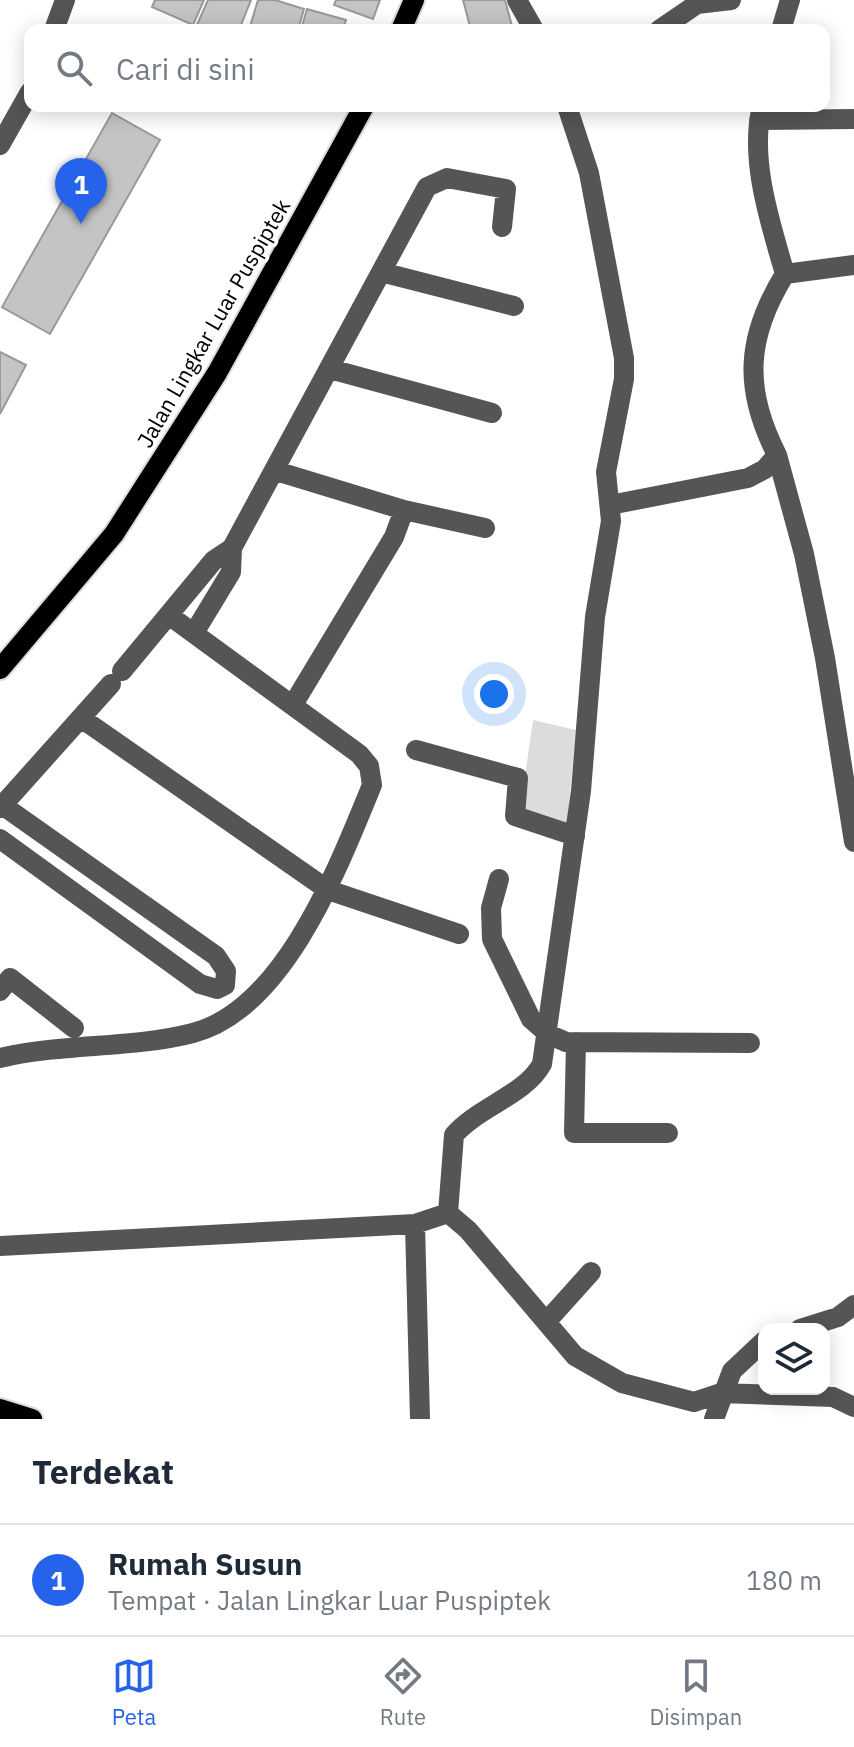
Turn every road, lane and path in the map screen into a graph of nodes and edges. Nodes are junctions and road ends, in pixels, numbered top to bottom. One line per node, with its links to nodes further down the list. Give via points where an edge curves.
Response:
1 (65, 0): 6 (street)
2 (414, 0): 7 (main road)
3 (517, 0): 8 (street)
4 (731, 0): 9 (street, via 697,4)
5 (790, 0): 10 (street)
6 (56, 24)
7 (404, 24)
8 (531, 24)
9 (668, 24)
10 (783, 24)
11 (24, 103): 16 (street)
12 (361, 112): 32 (main road, Jalan Lingkar Luar Puspiptek, via 217,373 114,534)
13 (569, 112): 26 (street, via 589,173 624,358 606,472)
14 (760, 113): 15 (street); 20 (street, via 760,159)
15 (854, 119)
16 (0, 145)
17 (502, 227): 19 (street, via 506,189 447,178 436,181 427,187)
18 (854, 265): 20 (street)
19 (381, 272): 21 (street); 22 (street)
20 (785, 274): 24 (street, via 763,308 753,356 758,418)
21 (514, 306)
22 (330, 369): 23 (street); 25 (street)
23 (492, 413)
24 (777, 455): 26 (street, via 748,478); 35 (street)
25 (276, 471): 27 (street); 29 (street)
26 (610, 505): 38 (street)
27 (404, 510): 28 (street); 33 (street, via 394,537)
28 (485, 528)
29 (232, 548): 30 (street, via 214,560); 31 (street, via 231,572)
30 (170, 616): 31 (street); 34 (street)
31 (194, 633): 33 (street)
32 (0, 669)
33 (294, 703): 42 (street, via 369,766 372,785)
34 (81, 718): 37 (street); 42 (street)
35 (846, 745): 40 (street)
36 (416, 750): 38 (street, via 518,778 515,816)
37 (1, 807): 39 (street, via 216,956 226,971 225,985 217,989 200,984)
38 (575, 836): 46 (street)
39 (0, 839)
40 (854, 842)
41 (499, 879): 46 (street, via 491,908 492,939 531,1019)
42 (328, 890): 43 (street); 49 (street, via 254,1001 224,1023 191,1034)
43 (459, 934)
44 (3, 980): 45 (street)
45 (74, 1028)
46 (548, 1034): 47 (street); 51 (street, via 538,1072 454,1135)
47 (576, 1042): 48 (street); 50 (street, via 574,1133)
48 (750, 1043)
49 (0, 1058)
50 (668, 1133)
51 (448, 1213): 52 (street); 56 (street)
52 (415, 1224): 53 (street); 63 (street)
53 (0, 1246)
54 (591, 1272): 56 (street)
55 (854, 1305): 57 (street)
56 (547, 1321): 59 (street, via 575,1356 622,1383 694,1402)
57 (819, 1323)
58 (758, 1347): 59 (street, via 732,1371)
59 (721, 1393): 60 (street, via 833,1397); 64 (street)
60 (854, 1407)
61 (0, 1409): 62 (main road)
62 (32, 1419)
63 (420, 1419)
64 (714, 1419)

